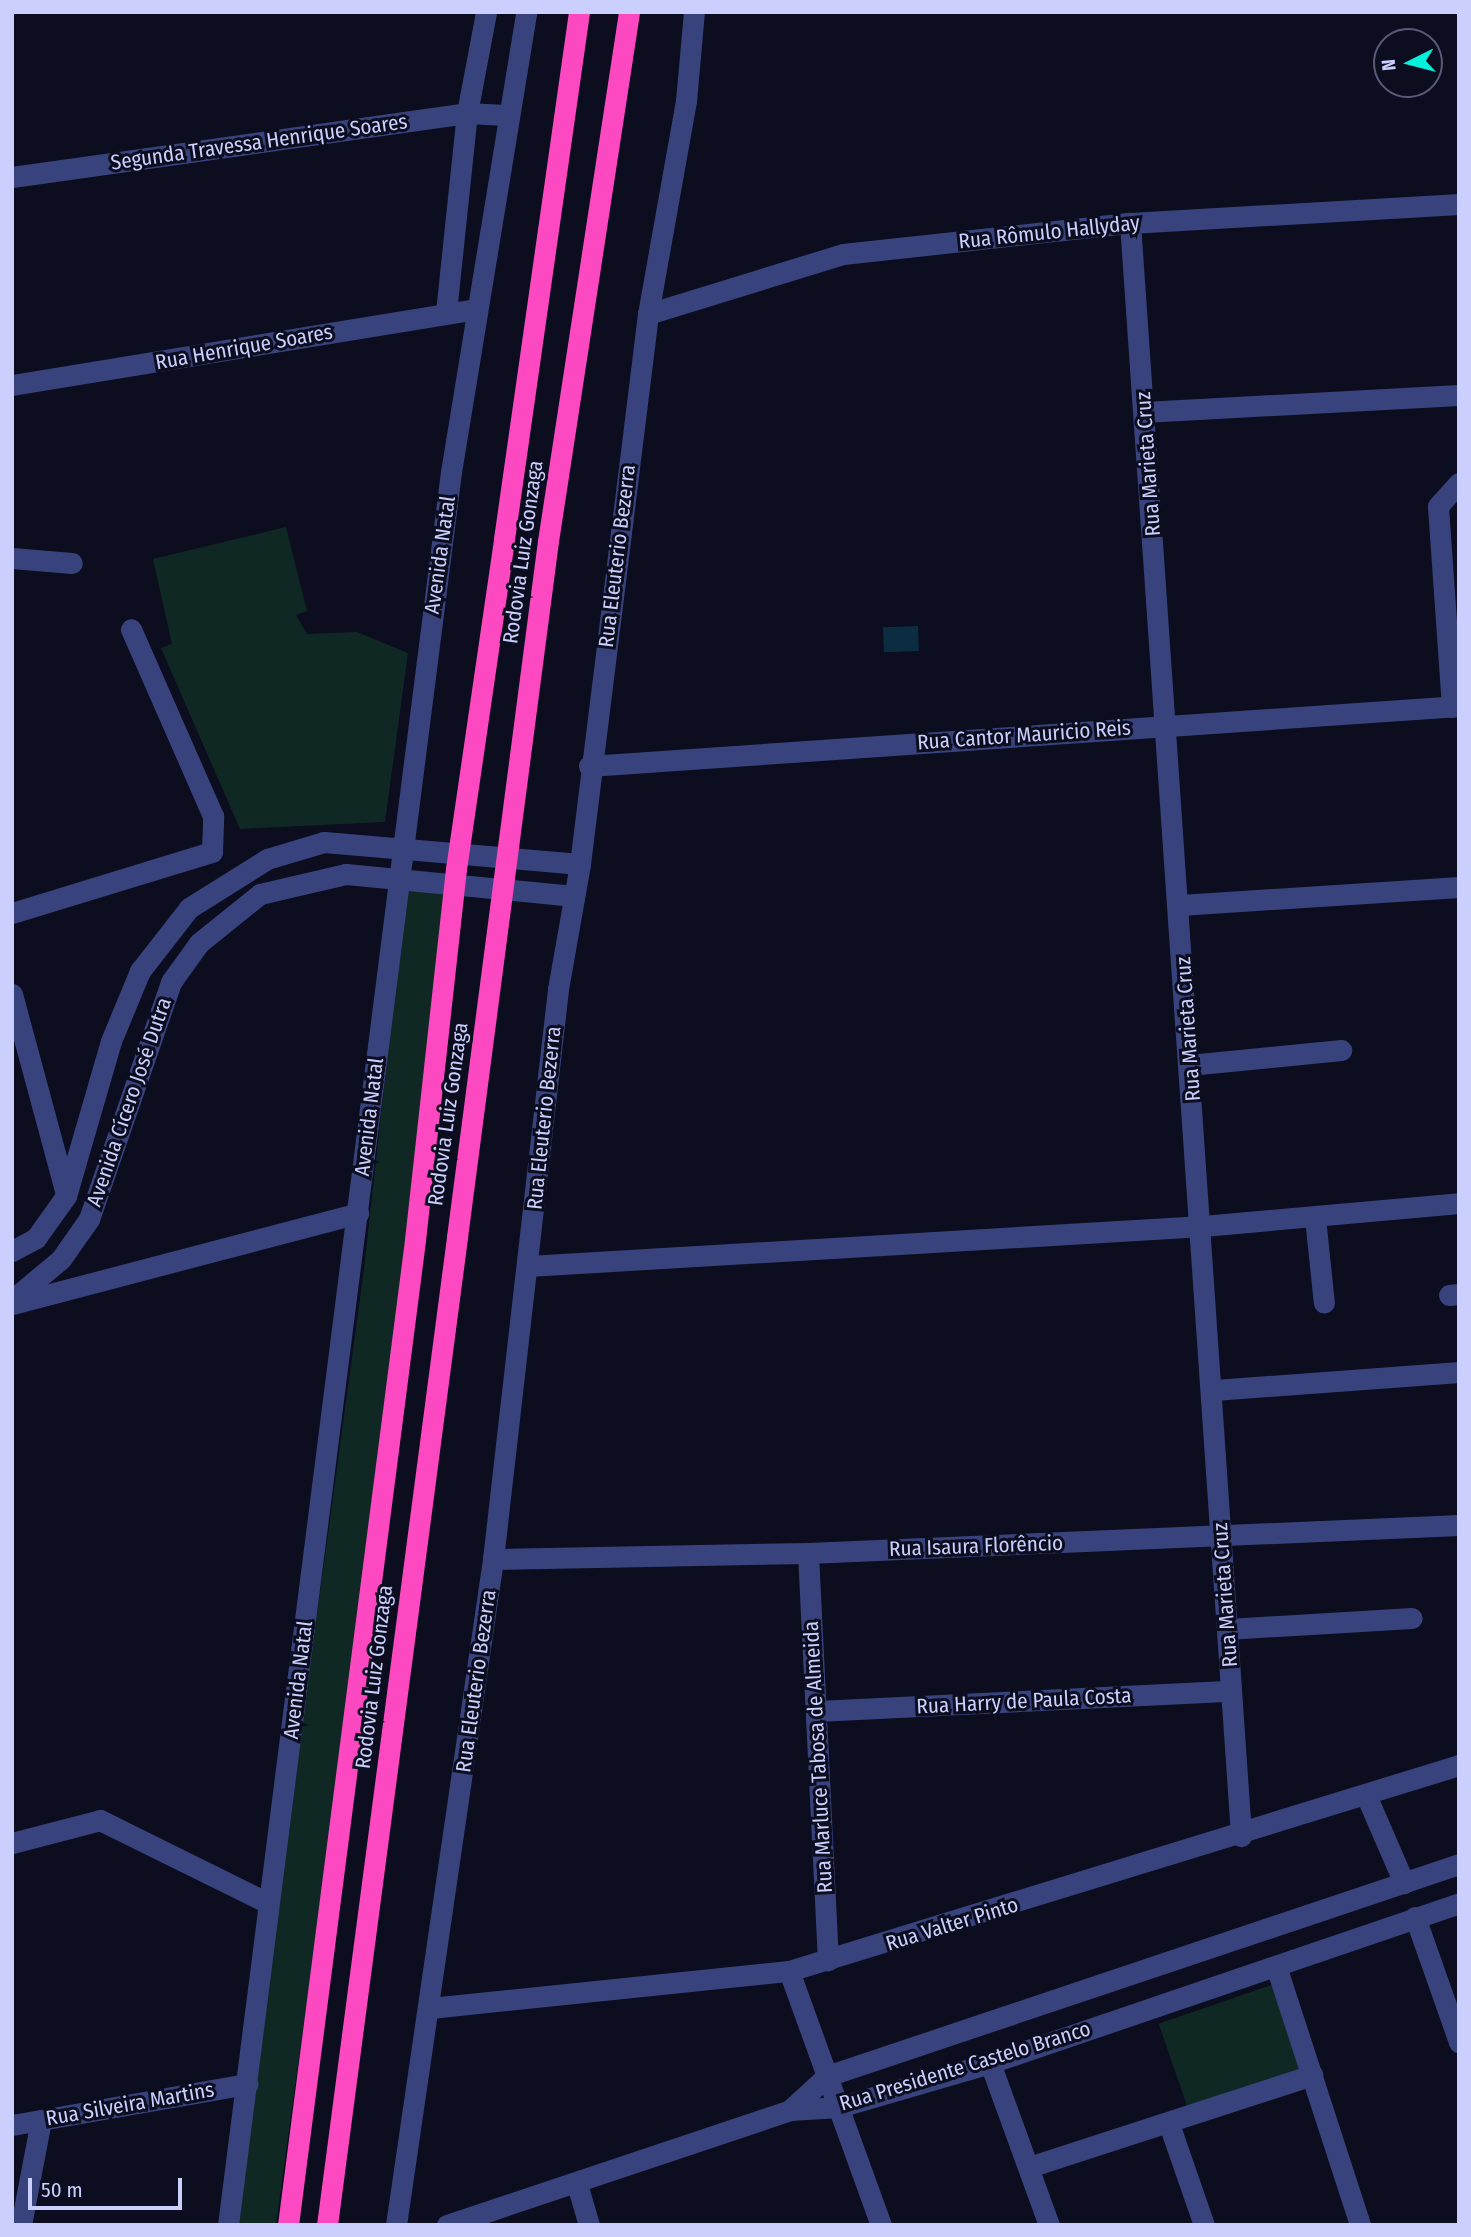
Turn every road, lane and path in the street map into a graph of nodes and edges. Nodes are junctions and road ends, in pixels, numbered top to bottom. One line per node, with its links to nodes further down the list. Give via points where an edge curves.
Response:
1 (486, 12): 6 (street)
2 (526, 12): 7 (street, Avenida Natal)
3 (579, 12): 84 (highway, Rodovia Luiz Gonzaga, bridge, via 456,869 415,1240)
4 (629, 12): 85 (highway, Rodovia Luiz Gonzaga, bridge, via 548,541)
5 (694, 12): 13 (street, Rua Eleuterio Bezerra, via 686,101)
6 (467, 113): 7 (street, Segunda Travessa Henrique Soares); 8 (street, Segunda Travessa Henrique Soares); 12 (street)
7 (505, 115): 11 (street, Avenida Natal)
8 (12, 177)
9 (1459, 204): 10 (street, Rua Rômulo Hallyday)
10 (1130, 223): 13 (street, Rua Rômulo Hallyday, via 843,254); 16 (street, Rua Marieta Cruz)
11 (476, 309): 12 (street, Rua Henrique Soares); 24 (street, Avenida Natal)
12 (446, 312): 14 (street, Rua Henrique Soares)
13 (648, 314): 23 (street, Rua Eleuterio Bezerra)
14 (12, 385)
15 (1459, 396): 16 (street)
16 (1144, 412): 22 (street, Rua Marieta Cruz)
17 (1459, 484): 21 (street, via 1438,506)
18 (12, 558): 19 (street)
19 (72, 563)
20 (131, 629): 30 (street, via 213,816 212,852)
21 (1455, 707): 22 (street, Rua Cantor Mauricio Reis)
22 (1167, 725): 23 (street, Rua Cantor Mauricio Reis); 29 (street, Rua Marieta Cruz)
23 (589, 766): 25 (street, Rua Eleuterio Bezerra)
24 (401, 844): 25 (street, Avenida Cícero José Dutra); 26 (street, Avenida Natal); 35 (street, Avenida Cícero José Dutra, via 324,842 267,859 189,908 140,971 111,1041)
25 (580, 864): 28 (street, Rua Eleuterio Bezerra)
26 (397, 876): 28 (street, Avenida Cícero José Dutra); 37 (street, Avenida Natal); 42 (street, Avenida Cícero José Dutra, via 346,874 289,882 260,894 199,943 171,982 145,1046 89,1219 61,1259)
27 (1459, 887): 29 (street)
28 (574, 896): 41 (street, Rua Eleuterio Bezerra)
29 (1180, 905): 34 (street, Rua Marieta Cruz)
30 (12, 913)
31 (12, 994): 32 (street)
32 (17, 1033): 35 (street)
33 (1341, 1050): 34 (street)
34 (1189, 1065): 39 (street, Rua Marieta Cruz)
35 (66, 1196): 40 (street, Avenida Cícero José Dutra, via 36,1238)
36 (1459, 1203): 38 (street)
37 (358, 1213): 42 (street); 60 (street, Avenida Natal)
38 (1315, 1218): 39 (street); 43 (street)
39 (1203, 1226): 41 (street); 45 (street, Rua Marieta Cruz)
40 (12, 1251)
41 (528, 1266): 49 (street, Rua Eleuterio Bezerra)
42 (12, 1302)
43 (1324, 1303)
44 (1459, 1372): 45 (street)
45 (1214, 1390): 47 (street, Rua Marieta Cruz)
46 (1459, 1525): 47 (street, Rua Isaura Florêncio)
47 (1221, 1537): 48 (street, Rua Isaura Florêncio); 51 (street, Rua Marieta Cruz)
48 (808, 1553): 49 (street, Rua Isaura Florêncio); 53 (street, Rua Marluce Tabosa de Almeida)
49 (494, 1559): 68 (street, Rua Eleuterio Bezerra)
50 (1412, 1618): 51 (street)
51 (1227, 1629): 52 (street, Rua Marieta Cruz)
52 (1231, 1692): 53 (street, Rua Harry de Paula Costa); 56 (street, Rua Marieta Cruz)
53 (817, 1711): 65 (street, Rua Marluce Tabosa de Almeida)
54 (1459, 1765): 55 (street, Rua Valter Pinto)
55 (1366, 1795): 56 (street, Rua Valter Pinto); 59 (street)
56 (1241, 1836): 65 (street, Rua Valter Pinto)
57 (12, 1843): 60 (street, via 100,1820)
58 (1459, 1864): 59 (street, Rua Presidente Castelo Branco)
59 (1404, 1883): 62 (street, Rua Presidente Castelo Branco)
60 (268, 1903): 73 (street, Avenida Natal)
61 (1459, 1903): 63 (street, Rua Presidente Castelo Branco)
62 (1336, 1905): 64 (street); 72 (street, Rua Presidente Castelo Branco)
63 (1415, 1917): 64 (street, Rua Presidente Castelo Branco); 69 (street)
64 (1348, 1941): 66 (street, Rua Presidente Castelo Branco)
65 (828, 1961): 67 (street, Rua Valter Pinto)
66 (1276, 1966): 70 (street, Rua Presidente Castelo Branco); 71 (street)
67 (789, 1971): 68 (street, Rua Valter Pinto); 72 (street)
68 (429, 2008): 86 (street, Rua Eleuterio Bezerra)
69 (1459, 2042)
70 (990, 2063): 74 (street, Rua Presidente Castelo Branco); 79 (street)
71 (1312, 2075): 77 (street); 92 (street)
72 (827, 2076): 74 (street); 75 (street, Rua Presidente Castelo Branco)
73 (247, 2084): 76 (street, Rua Silveira Martins); 83 (street, Avenida Natal)
74 (839, 2107): 75 (street, Rua Presidente Castelo Branco); 89 (street)
75 (790, 2110): 80 (street)
76 (41, 2120): 78 (street, Rua Silveira Martins); 82 (street)
77 (1169, 2124): 79 (street); 91 (street)
78 (12, 2125)
79 (1029, 2167): 90 (street)
80 (577, 2184): 81 (street); 88 (street)
81 (491, 2218): 87 (street)
82 (21, 2225)
83 (228, 2225)
84 (288, 2225)
85 (327, 2225)
86 (396, 2225)
87 (447, 2225)
88 (589, 2225)
89 (881, 2225)
90 (1049, 2225)
91 (1204, 2225)
92 (1360, 2225)

